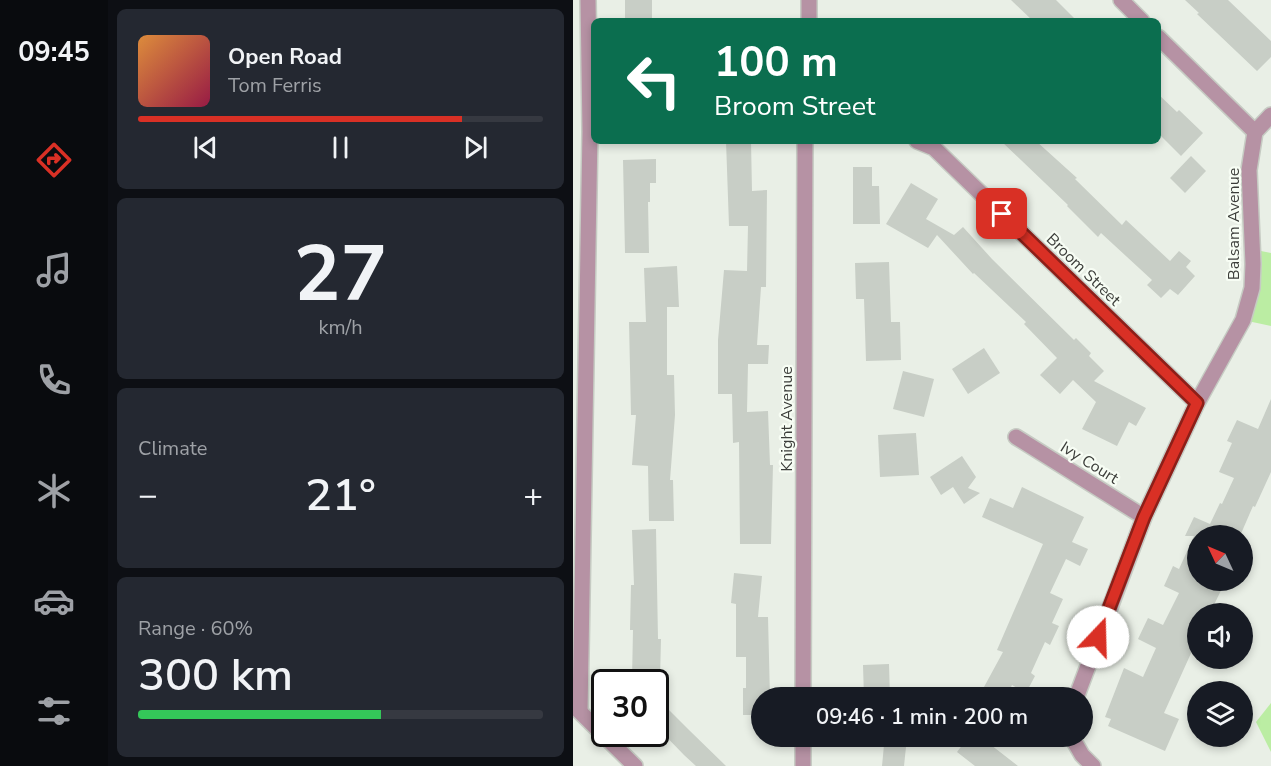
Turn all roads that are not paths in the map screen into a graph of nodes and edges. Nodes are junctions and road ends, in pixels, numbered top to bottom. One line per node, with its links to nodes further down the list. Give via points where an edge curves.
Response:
1 (588, 0): 16 (street, via 590,132)
2 (809, 0): 4 (street)
3 (1121, 0): 5 (street)
4 (809, 18)
5 (1139, 18)
6 (1161, 40): 8 (street)
7 (1271, 115): 8 (street)
8 (1255, 132): 11 (street, Balsam Avenue, via 1249,170 1252,288 1243,320)
9 (805, 144): 14 (street, Knight Avenue)
10 (924, 144): 11 (street, Broom Street, via 934,148)
11 (1197, 403): 13 (street, Balsam Avenue)
12 (1016, 437): 13 (street, Ivy Court)
13 (1144, 517): 15 (street, Balsam Avenue)
14 (803, 687)
15 (1080, 687)
16 (576, 708): 19 (street)
17 (803, 747): 20 (street)
18 (1077, 747): 21 (street)
19 (635, 766)
20 (803, 766)
21 (1093, 766)

